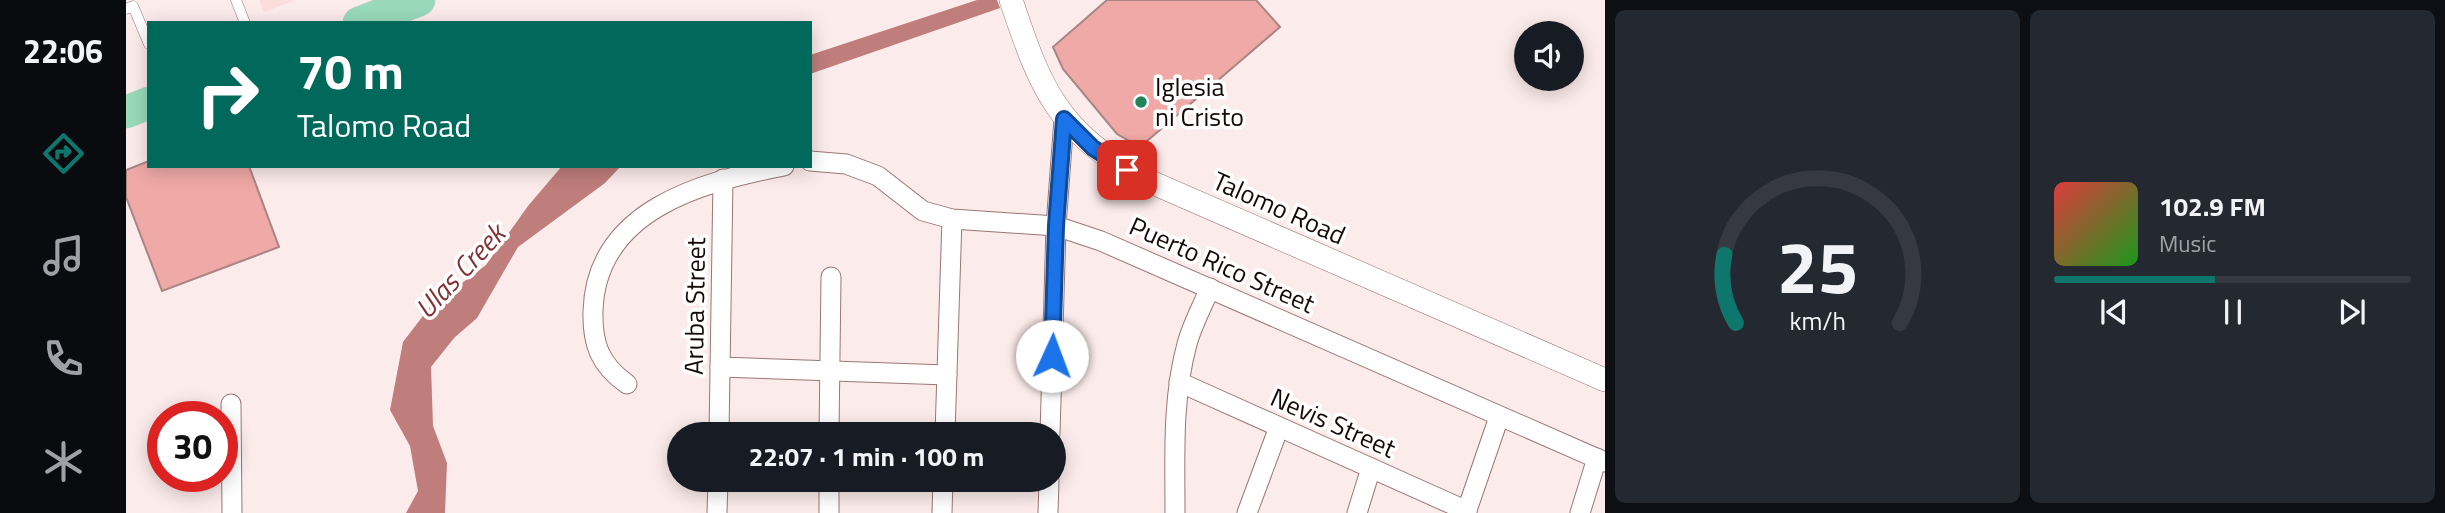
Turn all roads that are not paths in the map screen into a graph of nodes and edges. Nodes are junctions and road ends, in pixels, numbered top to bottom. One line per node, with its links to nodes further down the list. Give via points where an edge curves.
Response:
1 (236, 0): 5 (lane)
2 (419, 0): 6 (highway)
3 (1011, 0): 10 (street, Talomo Road, via 1036,70)
4 (126, 9): 7 (lane, via 132,6)
5 (244, 21)
6 (364, 21)
7 (147, 40)
8 (147, 104): 9 (highway)
9 (126, 112)
10 (1064, 119): 15 (street); 21 (street, Talomo Road, via 1093,148 1144,179)
11 (812, 161): 14 (street, Puerto Rico Street, via 846,164 878,176 923,211)
12 (775, 168): 13 (street)
13 (723, 179): 18 (street, Aruba Street); 23 (street, via 667,200 636,222 600,265 594,285 596,343 608,371)
14 (952, 219): 15 (street, Puerto Rico Street); 20 (street)
15 (1056, 226): 17 (street, Puerto Rico Street); 28 (street)
16 (831, 276): 19 (street)
17 (1210, 288): 22 (street, via 1188,342); 24 (street, Puerto Rico Street)
18 (720, 367): 19 (street); 25 (street, Aruba Street)
19 (830, 371): 20 (street); 26 (street)
20 (947, 375): 27 (street)
21 (1605, 380)
22 (1179, 382): 29 (street, Nevis Street); 43 (street)
23 (627, 384)
24 (1499, 417): 30 (street, Puerto Rico Street); 37 (street)
25 (719, 422)
26 (830, 422)
27 (945, 422)
28 (1050, 422)
29 (1279, 427): 31 (street, Nevis Street); 44 (street)
30 (1601, 460): 46 (street)
31 (1371, 468): 37 (street, Nevis Street); 45 (street)
32 (232, 492): 38 (street)
33 (718, 492): 39 (street)
34 (829, 492): 40 (street)
35 (943, 492): 41 (street)
36 (1049, 492): 42 (street)
37 (1466, 512)
38 (232, 513)
39 (717, 513)
40 (829, 513)
41 (942, 513)
42 (1048, 513)
43 (1175, 513)
44 (1247, 513)
45 (1357, 513)
46 (1580, 513)

